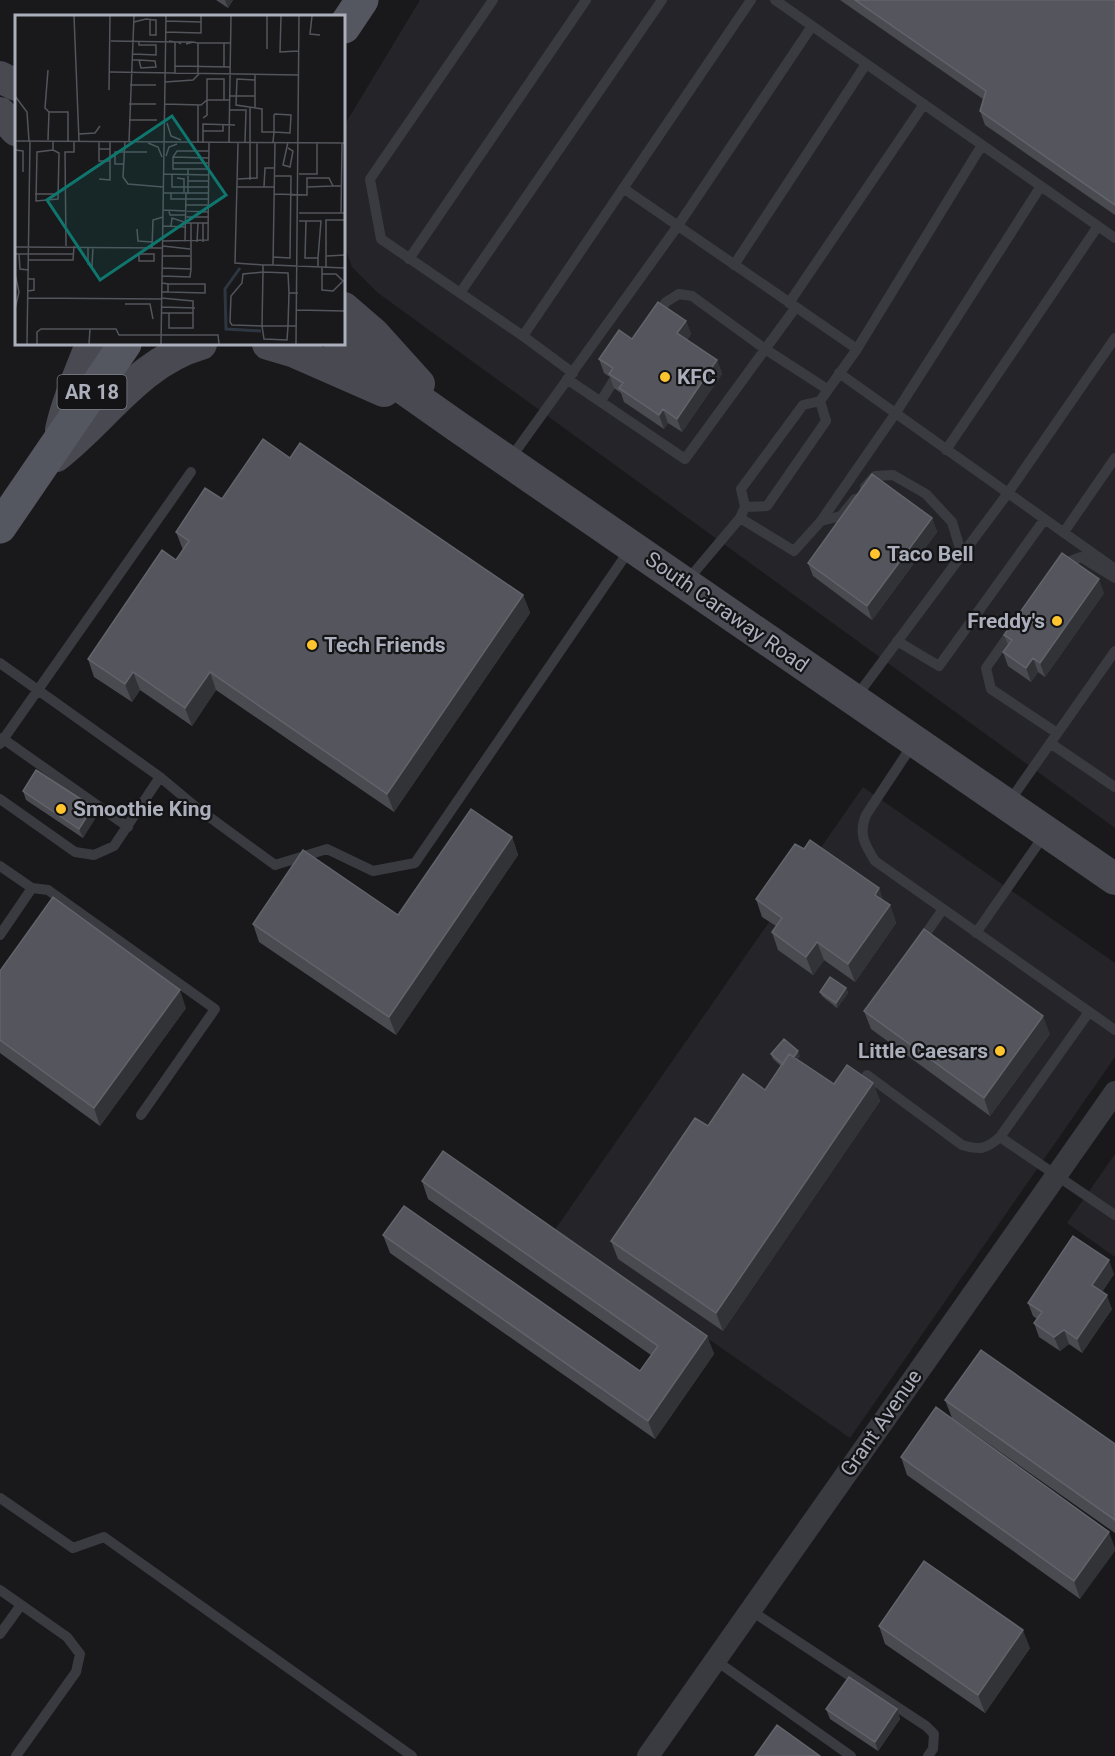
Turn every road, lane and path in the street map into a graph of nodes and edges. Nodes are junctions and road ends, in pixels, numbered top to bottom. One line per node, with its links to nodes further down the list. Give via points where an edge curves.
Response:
1 (493, 0): 23 (lane, via 370,179 381,239)
2 (586, 0): 23 (lane)
3 (662, 0): 25 (lane)
4 (751, 0): 19 (lane)
5 (775, 0): 7 (lane)
6 (352, 13): 8 (main road)
7 (812, 26): 9 (lane); 21 (lane)
8 (345, 38)
9 (866, 64): 13 (lane); 24 (lane)
10 (0, 77): 11 (main road)
11 (15, 84)
12 (0, 101): 14 (main road)
13 (924, 105): 17 (lane); 26 (lane)
14 (15, 112)
15 (0, 113): 16 (main road)
16 (15, 129)
17 (982, 145): 18 (lane); 37 (lane)
18 (1041, 186): 20 (lane); 44 (lane)
19 (623, 188): 21 (lane); 29 (lane)
20 (1098, 226): 22 (lane); 47 (lane)
21 (677, 227): 24 (lane); 39 (lane)
22 (1115, 238)
23 (409, 259): 25 (lane)
24 (734, 265): 26 (lane)
25 (460, 293): 29 (lane)
26 (793, 305): 36 (lane); 37 (lane)
27 (345, 309): 45 (main road, via 373,333)
28 (646, 331): 36 (lane, via 666,302 679,294 692,296)
29 (523, 336): 39 (lane)
30 (1115, 338): 52 (lane)
31 (91, 345): 46 (main road, via 65,408)
32 (124, 345): 46 (main road, AR 18)
33 (197, 345): 50 (main road, via 162,361 139,378 69,446)
34 (271, 345): 45 (main road, via 295,352)
35 (341, 345): 45 (main road, South Caraway Road)
36 (765, 349): 41 (lane); 43 (lane, via 685,459)
37 (857, 349): 38 (lane)
38 (839, 373): 41 (lane); 44 (lane)
39 (570, 376): 43 (lane); 49 (lane)
40 (614, 380): 43 (lane)
41 (827, 389): 42 (lane)
42 (820, 401): 53 (lane, via 803,405 741,489); 53 (lane, via 826,421 767,506)
43 (600, 402)
44 (895, 414): 47 (lane); 56 (lane)
45 (455, 425): 49 (main road, South Caraway Road)
46 (58, 441): 50 (main road, AR 18)
47 (946, 450): 52 (lane)
48 (1115, 458): 58 (lane)
49 (508, 461): 59 (main road, South Caraway Road)
50 (39, 469): 57 (main road, AR 18)
51 (191, 472): 69 (lane)
52 (1008, 493): 55 (lane); 60 (lane)
53 (746, 507): 54 (lane)
54 (740, 518): 56 (lane, via 794,551); 64 (lane)
55 (1044, 520): 58 (lane); 66 (lane, via 939,666)
56 (821, 521): 60 (lane, via 841,516 875,476 893,475 927,494 952,522)
57 (0, 527)
58 (1064, 532): 61 (lane)
59 (632, 546): 64 (main road, South Caraway Road); 75 (lane, via 415,863 373,871 327,849 274,865)
60 (962, 555): 66 (lane)
61 (1115, 569)
62 (1052, 575): 63 (lane, via 1058,565 1081,557)
63 (1115, 578)
64 (685, 583): 70 (main road, South Caraway Road)
65 (1019, 621): 71 (lane, via 986,668 991,689)
66 (897, 641): 70 (lane)
67 (1115, 651): 71 (lane)
68 (0, 663): 69 (lane)
69 (37, 689): 72 (lane); 75 (lane)
70 (854, 699): 73 (main road, South Caraway Road)
71 (1058, 733): 74 (lane)
72 (1, 741): 79 (lane)
73 (914, 741): 78 (main road, South Caraway Road); 84 (lane, via 866,815 861,825 862,837 875,861)
74 (1050, 742): 76 (lane); 78 (lane)
75 (160, 777): 79 (lane)
76 (1114, 786)
77 (0, 800): 79 (lane, via 75,852 94,855 114,846)
78 (1007, 804): 80 (main road, South Caraway Road)
79 (128, 828)
80 (1047, 832): 82 (main road, South Caraway Road); 85 (lane)
81 (0, 866): 83 (lane)
82 (1115, 879)
83 (32, 888): 86 (lane); 92 (lane, via 48,890 215,1009)
84 (943, 909): 85 (lane); 87 (lane)
85 (976, 933): 88 (lane)
86 (0, 935)
87 (916, 947)
88 (1089, 1012): 89 (lane); 93 (lane)
89 (1115, 1030)
90 (867, 1075): 93 (lane, via 962,1145 988,1148)
91 (1115, 1092): 94 (street, Grant Avenue)
92 (141, 1115)
93 (1000, 1137): 94 (lane)
94 (1056, 1175): 95 (lane); 99 (street, Grant Avenue)
95 (1115, 1215)
96 (0, 1498): 103 (lane, via 73,1548 104,1537)
97 (0, 1590): 98 (lane)
98 (21, 1605): 100 (lane); 102 (lane, via 67,1637 80,1654 76,1672)
99 (750, 1610): 101 (street, Grant Avenue); 106 (lane, via 926,1726 934,1734)
100 (0, 1634)
101 (715, 1660): 104 (street, Grant Avenue); 105 (lane)
102 (16, 1756)
103 (412, 1756)
104 (648, 1756)
105 (851, 1756)
106 (928, 1756)

